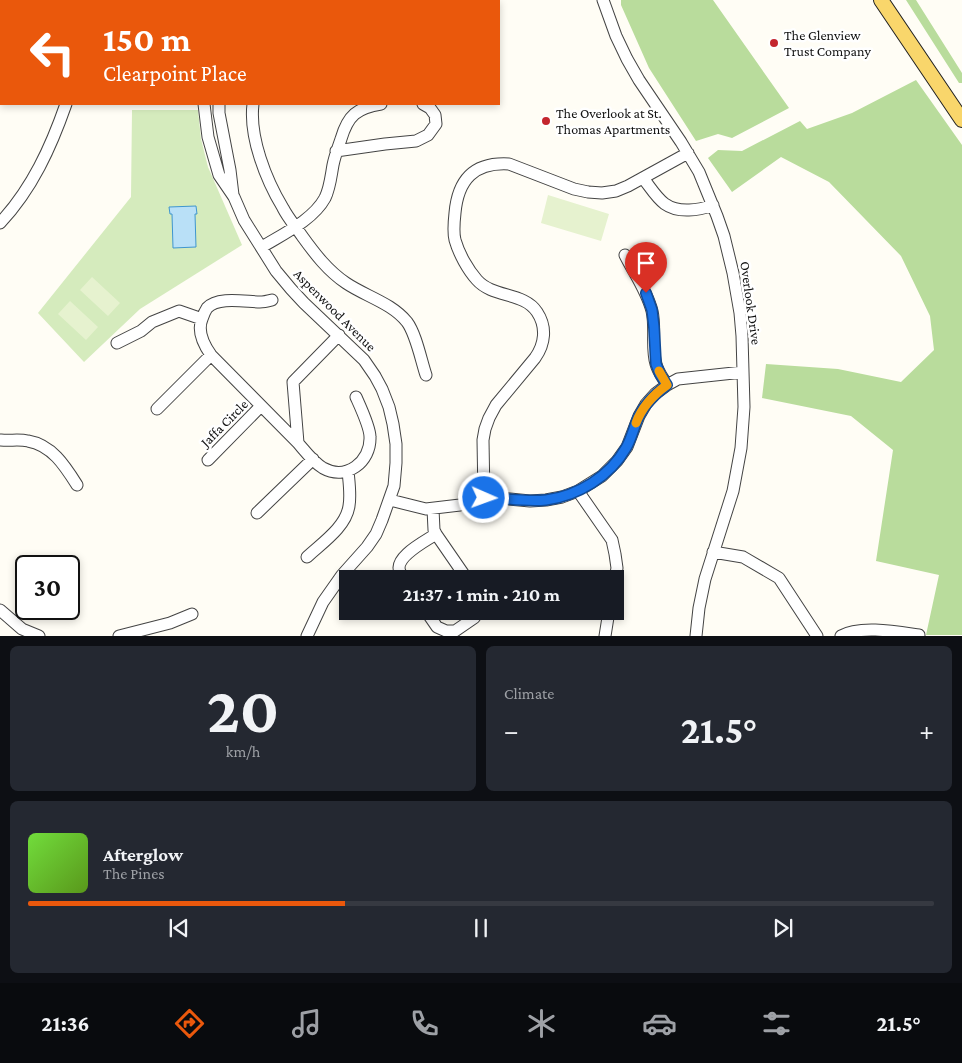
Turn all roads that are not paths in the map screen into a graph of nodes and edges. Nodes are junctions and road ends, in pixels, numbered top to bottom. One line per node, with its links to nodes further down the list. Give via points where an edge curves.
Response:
1 (602, 0): 11 (street, Overlook Drive, via 627,59)
2 (880, 0): 9 (main road)
3 (66, 105): 15 (street, via 36,173)
4 (204, 105): 13 (street, Aspenwood Avenue, via 218,175)
5 (219, 105): 13 (street, Aspenwood Avenue)
6 (253, 105): 16 (street, via 260,158 274,192)
7 (374, 105): 10 (street, via 351,116)
8 (425, 105): 10 (street, via 435,115 436,124 428,136 416,141)
9 (962, 120)
10 (336, 151): 16 (street, via 325,198 318,209)
11 (688, 153): 12 (street); 14 (street, Overlook Drive)
12 (643, 178): 14 (street, via 670,208 681,211); 39 (street, via 616,191 588,192 498,163 477,170 459,190 455,205 455,240 467,268 491,290 530,304 542,320 544,329 541,350 496,405 485,429)
13 (234, 196): 17 (street, Aspenwood Avenue, via 244,220)
14 (713, 205): 24 (street, Overlook Drive, via 733,273)
15 (0, 222)
16 (295, 226): 17 (street); 25 (street, via 329,270 400,314 408,323)
17 (262, 247): 21 (street, Aspenwood Avenue, via 291,289)
18 (625, 255): 26 (street, via 652,310 656,364)
19 (272, 300): 20 (street, via 215,303)
20 (202, 319): 22 (street, via 179,311 152,322); 23 (street, via 200,331)
21 (339, 335): 32 (street, via 293,382); 40 (street, Aspenwood Avenue, via 364,360 389,407 396,444)
22 (117, 343)
23 (211, 355): 28 (street); 29 (street)
24 (744, 372): 26 (street, via 678,379); 44 (street, Overlook Drive, via 741,448 733,491)
25 (426, 375)
26 (667, 385): 38 (street, via 655,394 638,416 627,447 617,461 602,476)
27 (356, 397): 36 (street, via 370,435 369,447 362,461)
28 (261, 406): 32 (street); 35 (street, Jaffa Circle)
29 (157, 409)
30 (0, 427): 31 (street)
31 (1, 440): 33 (street); 37 (street, via 30,441 46,448 64,465)
32 (298, 444): 34 (street)
33 (0, 446)
34 (313, 459): 36 (street, via 331,471); 42 (street)
35 (208, 460)
36 (348, 470): 45 (street, via 350,504 344,521)
37 (77, 484)
38 (578, 491): 39 (street, via 546,500); 48 (street, via 612,540)
39 (484, 498): 41 (street)
40 (390, 500): 41 (street); 57 (street, Aspenwood Avenue, via 376,534 323,602)
41 (433, 509): 43 (street)
42 (257, 513)
43 (436, 534): 46 (street, via 406,554); 47 (street)
44 (713, 552): 59 (street, Overlook Drive, via 699,608); 60 (street, via 743,557 779,578)
45 (307, 557)
46 (399, 570)
47 (461, 570)
48 (616, 570)
49 (0, 610): 55 (street, via 22,629)
50 (192, 614): 56 (street)
51 (432, 620): 52 (street, via 437,628 455,631)
52 (471, 620)
53 (608, 620): 58 (street)
54 (919, 635): 61 (street, via 878,630)
55 (38, 636)
56 (118, 636)
57 (308, 636)
58 (605, 636)
59 (696, 636)
60 (816, 636)
61 (841, 636)

